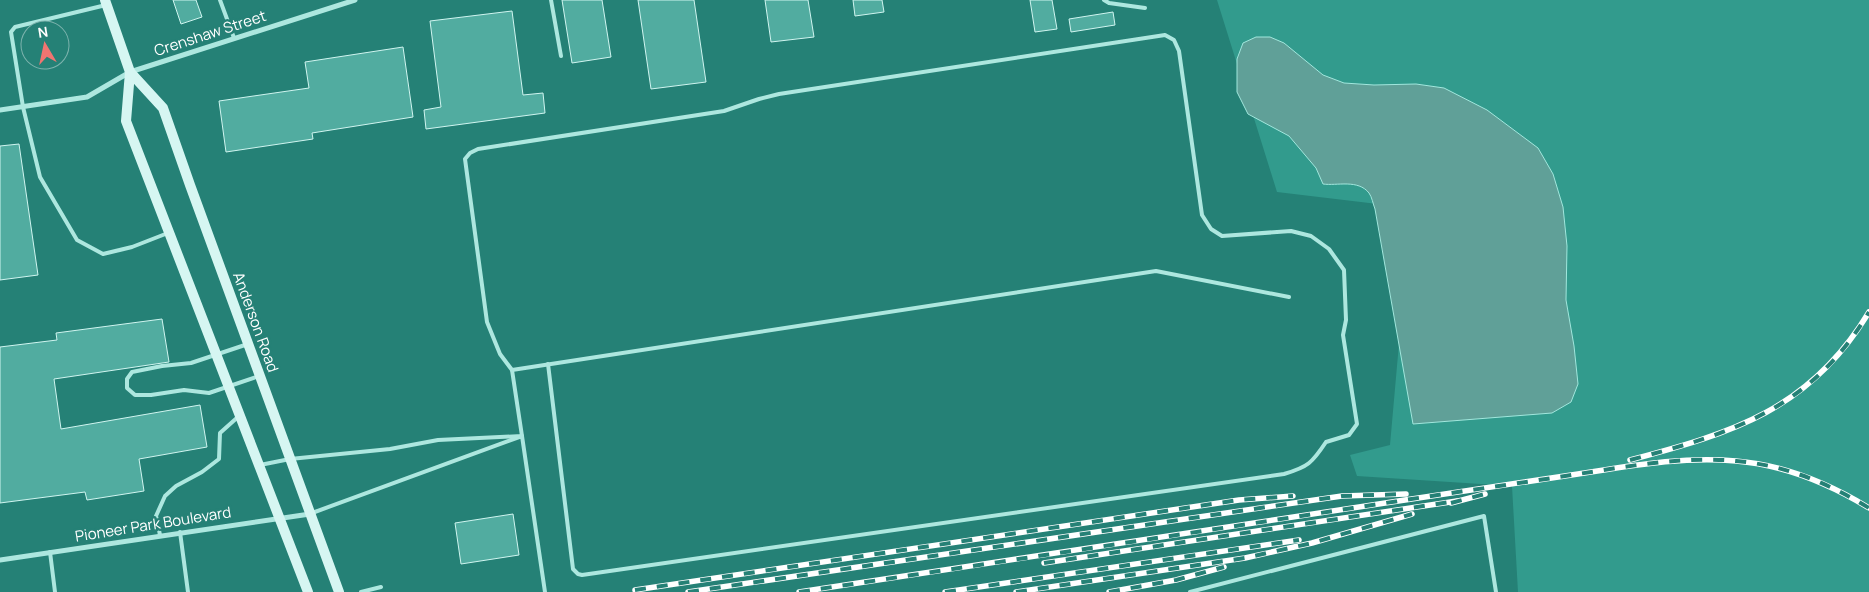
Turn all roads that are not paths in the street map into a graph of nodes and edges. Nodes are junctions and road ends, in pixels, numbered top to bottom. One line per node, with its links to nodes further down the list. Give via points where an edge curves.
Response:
1 (220, 0): 7 (lane)
2 (355, 0): 7 (street, Crenshaw Street)
3 (551, 0): 8 (lane)
4 (1104, 0): 6 (lane)
5 (106, 2): 9 (main road, Anderson Road); 10 (lane, via 15,27 12,32)
6 (1145, 8)
7 (234, 38): 9 (street, Crenshaw Street)
8 (561, 56)
9 (130, 72): 10 (street, Crenshaw Street, via 87,98); 12 (main road, Anderson Road, via 126,121); 14 (main road, Anderson Road, via 163,108)
10 (23, 107): 11 (street, Crenshaw Street); 12 (lane, via 40,177 77,240 103,254)
11 (0, 110)
12 (169, 233): 15 (main road, Anderson Road)
13 (1289, 297): 16 (lane, via 1156,271)
14 (248, 344): 15 (lane); 18 (main road, Anderson Road)
15 (216, 355): 19 (main road, Anderson Road); 19 (lane, via 191,363 132,372 127,379 127,388 135,395 151,395 184,390 209,393)
16 (548, 364): 17 (lane); 17 (lane, via 573,569 582,575 1284,474 1304,468 1315,459 1326,442 1349,435 1357,424 1343,335 1346,320 1344,270 1329,249 1311,236 1291,231 1222,236 1211,229 1202,215 1179,51 1174,40 1165,35 779,94 724,111 478,149 470,153 464,159 487,322 500,354)
17 (512, 370): 21 (lane)
18 (260, 376): 19 (lane); 22 (main road, Anderson Road)
19 (228, 387): 20 (main road, Anderson Road)
20 (239, 416): 23 (main road, Anderson Road); 27 (lane, via 220,433 220,459 165,496 156,516)
21 (522, 436): 22 (lane, via 438,440 390,449); 24 (lane); 36 (lane)
22 (290, 459): 23 (lane); 24 (main road, Anderson Road)
23 (258, 465): 25 (main road, Anderson Road)
24 (310, 514): 25 (street, Pioneer Park Boulevard); 34 (main road, Anderson Road)
25 (279, 518): 26 (street, Pioneer Park Boulevard); 33 (main road, Anderson Road)
26 (180, 532): 27 (street, Pioneer Park Boulevard); 32 (lane)
27 (160, 535): 28 (street, Pioneer Park Boulevard)
28 (50, 552): 29 (street, Pioneer Park Boulevard); 31 (lane)
29 (0, 560)
30 (381, 586): 35 (lane)
31 (55, 592)
32 (188, 592)
33 (308, 592)
34 (339, 592)
35 (361, 592)
36 (545, 592)
37 (1190, 592): 38 (lane, via 1484,516)
38 (1496, 592)

